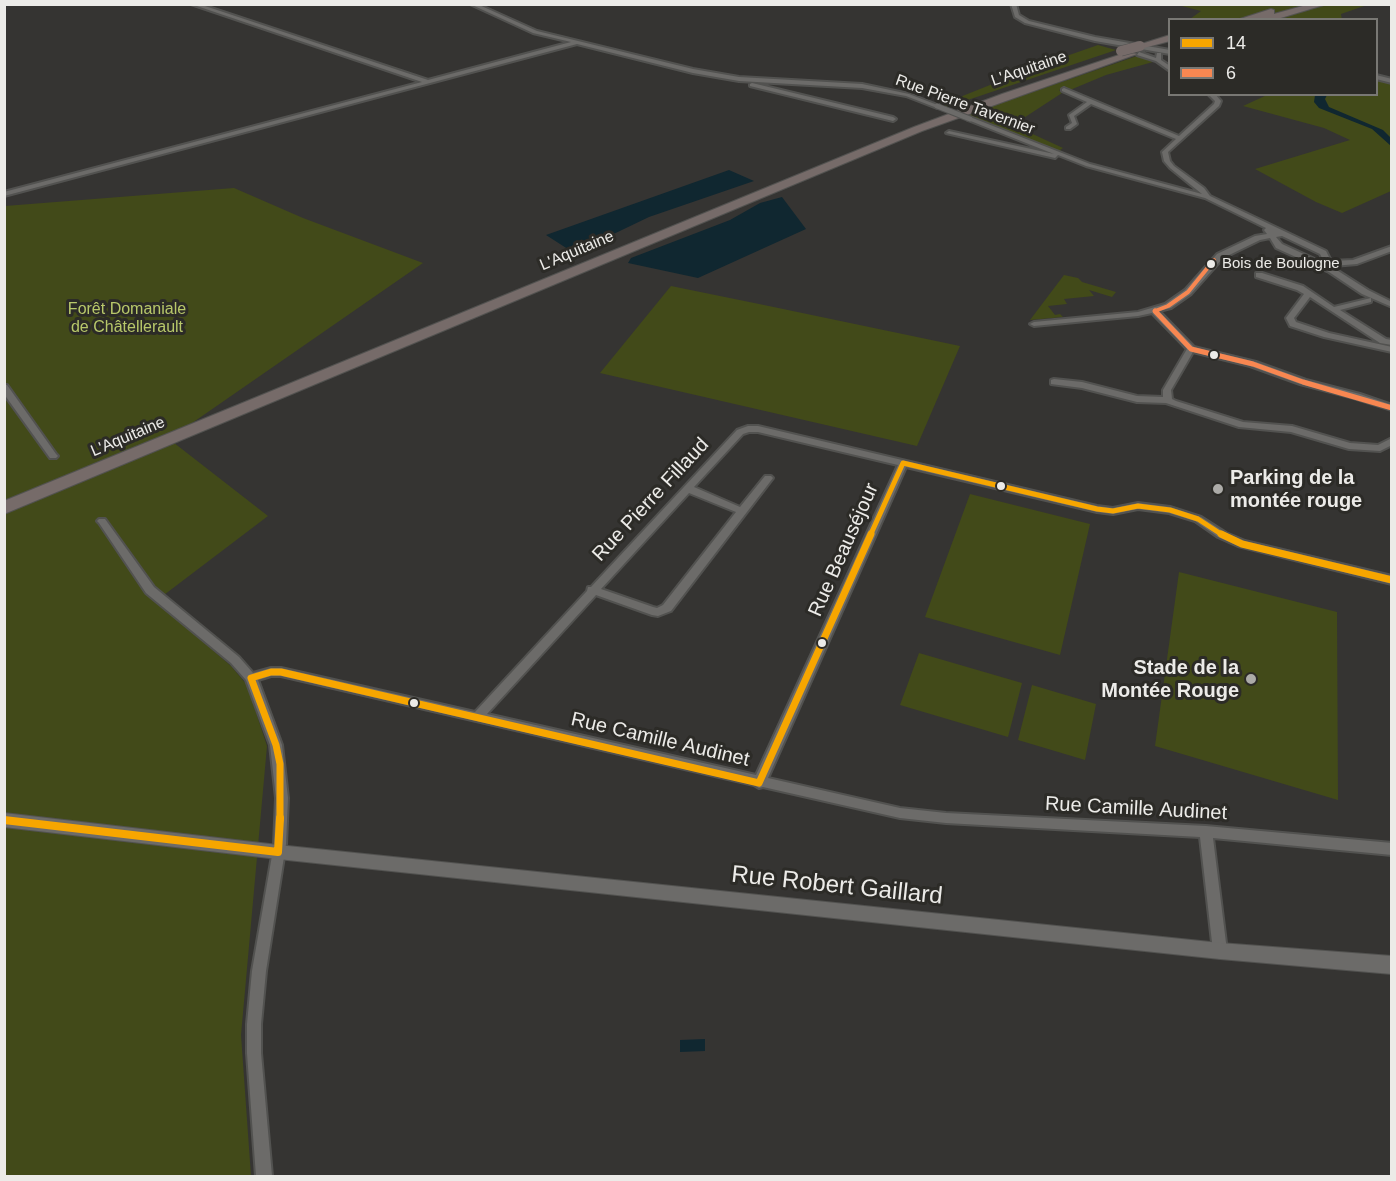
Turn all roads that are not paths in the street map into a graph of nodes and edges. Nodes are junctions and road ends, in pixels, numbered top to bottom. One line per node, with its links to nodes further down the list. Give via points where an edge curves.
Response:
1 (193, 4): 18 (street)
2 (472, 4): 10 (street, Rue Pierre Tavernier, via 526,29)
3 (1013, 4): 13 (street, via 1017,16 1027,22)
4 (1303, 4): 6 (highway)
5 (1323, 4): 7 (highway)
6 (1249, 18)
7 (1269, 18)
8 (1028, 27): 15 (street)
9 (1168, 39): 12 (highway, L'Aquitaine)
10 (575, 43): 17 (street, Rue Pierre Tavernier); 18 (street)
11 (1168, 44): 13 (highway, L'Aquitaine)
12 (1131, 50): 13 (highway, L'Aquitaine); 53 (highway, L'Aquitaine, via 997,92 894,132); 54 (highway, L'Aquitaine, via 936,122)
13 (1156, 50): 14 (street); 15 (street)
14 (1168, 52)
15 (1158, 60): 16 (street)
16 (1168, 68)
17 (739, 79): 22 (street); 26 (street, Rue Pierre Tavernier, bridge, via 855,85 907,95)
18 (427, 81): 27 (street)
19 (1064, 90): 21 (street)
20 (1213, 96): 25 (street, via 1217,105)
21 (1090, 102): 23 (street, via 1071,116 1075,124); 25 (street)
22 (893, 119)
23 (1068, 128)
24 (949, 133): 26 (street)
25 (1178, 138): 28 (street, via 1165,152 1167,161)
26 (1067, 158): 28 (street, Rue Pierre Tavernier)
27 (4, 194)
28 (1207, 197): 29 (street, Rue Pierre Tavernier)
29 (1264, 225): 30 (street, Rue Pierre Tavernier); 31 (street, Rue Pierre Tavernier)
30 (1271, 234): 31 (street, Rue Pierre Tavernier); 33 (street, Rue Pierre Tavernier, via 1279,246); 39 (street, via 1220,256 1188,292)
31 (1281, 234): 33 (street, Rue Pierre Tavernier, via 1323,254)
32 (1392, 248): 33 (street, Rue Pierre Tavernier)
33 (1330, 266): 37 (street, Rue Pierre Tavernier, via 1365,292)
34 (1259, 275): 35 (street)
35 (1309, 293): 38 (street); 43 (street, via 1290,318 1293,324)
36 (1368, 300): 38 (street)
37 (1392, 305)
38 (1334, 309): 41 (street)
39 (1155, 311): 40 (street); 42 (street)
40 (1034, 324)
41 (1392, 343)
42 (1191, 349): 46 (street, via 1167,390); 47 (street, via 1253,364)
43 (1392, 350)
44 (1054, 382): 46 (street, via 1137,399)
45 (4, 387): 49 (street)
46 (1168, 400): 48 (street, via 1251,427 1292,429 1358,447)
47 (1392, 408)
48 (1391, 444)
49 (53, 456)
50 (903, 463): 52 (street, Rue Pierre Fillaud, via 748,429 740,432); 57 (street, via 1097,509 1113,511 1138,506 1170,510 1198,519 1242,544); 61 (street, Rue Beauséjour)
51 (768, 478): 55 (street)
52 (687, 488): 55 (street); 58 (street, Rue Pierre Fillaud)
53 (4, 495)
54 (4, 507)
55 (742, 511): 58 (street, via 663,610)
56 (102, 521): 59 (street, via 150,590 236,660)
57 (1392, 580)
58 (592, 590): 60 (street, Rue Pierre Fillaud)
59 (251, 678): 60 (street, Rue Camille Audinet, via 280,672); 65 (street, via 280,764)
60 (477, 717): 61 (street, Rue Camille Audinet)
61 (759, 783): 63 (street, Rue Camille Audinet, via 900,813)
62 (4, 820): 65 (street, Rue Robert Gaillard)
63 (1206, 832): 64 (street, Rue Camille Audinet); 66 (street)
64 (1392, 849)
65 (278, 852): 66 (street, Rue Robert Gaillard); 68 (street, via 254,1024)
66 (1220, 951): 67 (street, Rue Robert Gaillard)
67 (1392, 965)
68 (264, 1176)

